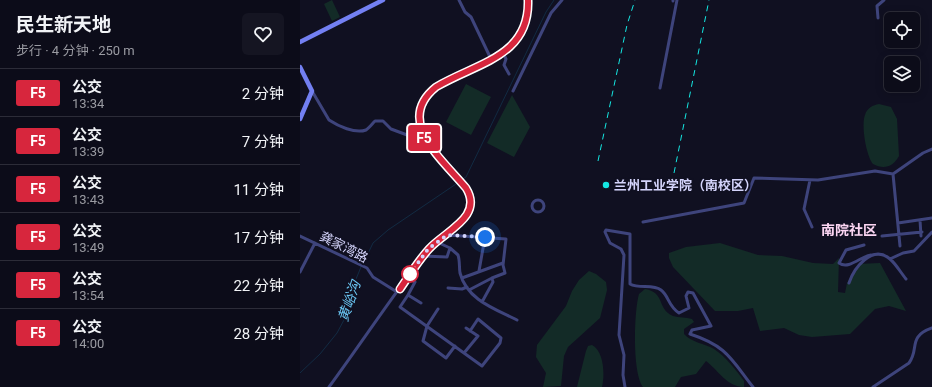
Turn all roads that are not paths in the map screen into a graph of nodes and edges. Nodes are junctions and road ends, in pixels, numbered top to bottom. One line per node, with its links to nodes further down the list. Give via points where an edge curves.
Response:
1 (384, 0): 7 (main road)
2 (459, 0): 11 (street, via 465,12 471,17)
3 (528, 0): 10 (street, via 525,26 511,48)
4 (562, 0): 15 (street, via 551,13)
5 (674, 0): 14 (street)
6 (884, 0): 8 (street, via 877,6)
7 (374, 2): 9 (main road)
8 (878, 18)
9 (300, 42)
10 (503, 53): 11 (street); 13 (street, via 506,59 504,65)
11 (491, 59): 18 (street, via 440,84 424,98 420,104 419,119 421,131)
12 (300, 67): 16 (main road)
13 (509, 74)
14 (660, 88)
15 (513, 91)
16 (312, 92): 17 (main road); 18 (street, via 333,123 361,131 375,121 383,121 392,129)
17 (300, 119)
18 (428, 142): 31 (street, via 469,192 471,208)
19 (932, 149): 20 (street)
20 (893, 174): 21 (street, via 874,171); 26 (street)
21 (810, 180): 25 (street, via 754,178 744,203); 27 (street, via 804,209)
22 (533, 210): 22 (street, via 542,211 543,202 534,201 531,205)
23 (932, 218): 24 (street)
24 (920, 220): 26 (street); 28 (street)
25 (643, 222)
26 (898, 223): 30 (street)
27 (812, 227)
28 (922, 232): 30 (street); 34 (street)
29 (932, 232): 43 (street, via 914,251)
30 (899, 234): 33 (street); 39 (street)
31 (447, 235): 35 (street); 36 (street)
32 (300, 236): 37 (street, 龚家湾路)
33 (882, 236)
34 (921, 236)
35 (485, 237): 44 (street, via 506,239); 45 (street)
36 (437, 242): 40 (street); 42 (street)
37 (315, 243): 46 (street); 54 (street, 龚家湾路, via 367,268 373,276)
38 (864, 245): 41 (street, via 846,250 839,263 844,265)
39 (900, 246)
40 (450, 248): 42 (street, via 448,257); 48 (street, via 458,255)
41 (873, 254): 43 (street); 51 (street, via 857,268)
42 (423, 256): 47 (street)
43 (890, 259): 50 (street)
44 (503, 263): 45 (street); 49 (street, via 505,273)
45 (479, 271): 48 (street)
46 (300, 272)
47 (408, 277): 54 (street); 55 (street, via 415,282)
48 (462, 278): 53 (street)
49 (492, 278): 53 (street); 56 (street, via 493,282)
50 (906, 279)
51 (849, 283)
52 (448, 288): 53 (street)
53 (468, 289): 56 (street)
54 (397, 292): 66 (street)
55 (408, 295): 57 (street); 60 (street, via 400,307)
56 (482, 302): 59 (street)
57 (421, 303)
58 (438, 309): 60 (street)
59 (517, 320)
60 (427, 326): 64 (street); 64 (street, via 423,341 446,358)
61 (466, 328): 63 (street)
62 (932, 328): 69 (street, via 923,331 916,338 913,358 909,363)
63 (470, 331): 65 (street, via 478,336); 65 (street, via 478,319 499,335 500,341 482,366)
64 (455, 346): 65 (street)
65 (464, 353)
66 (329, 387)
67 (625, 387): 68 (street, via 624,355 619,335 624,255 621,249 610,243 606,230 630,234 630,284 662,291 672,309 678,313 689,308 686,296 688,292 693,293 711,326 692,330 690,334 708,340 726,351)
68 (753, 387)
69 (873, 387)

